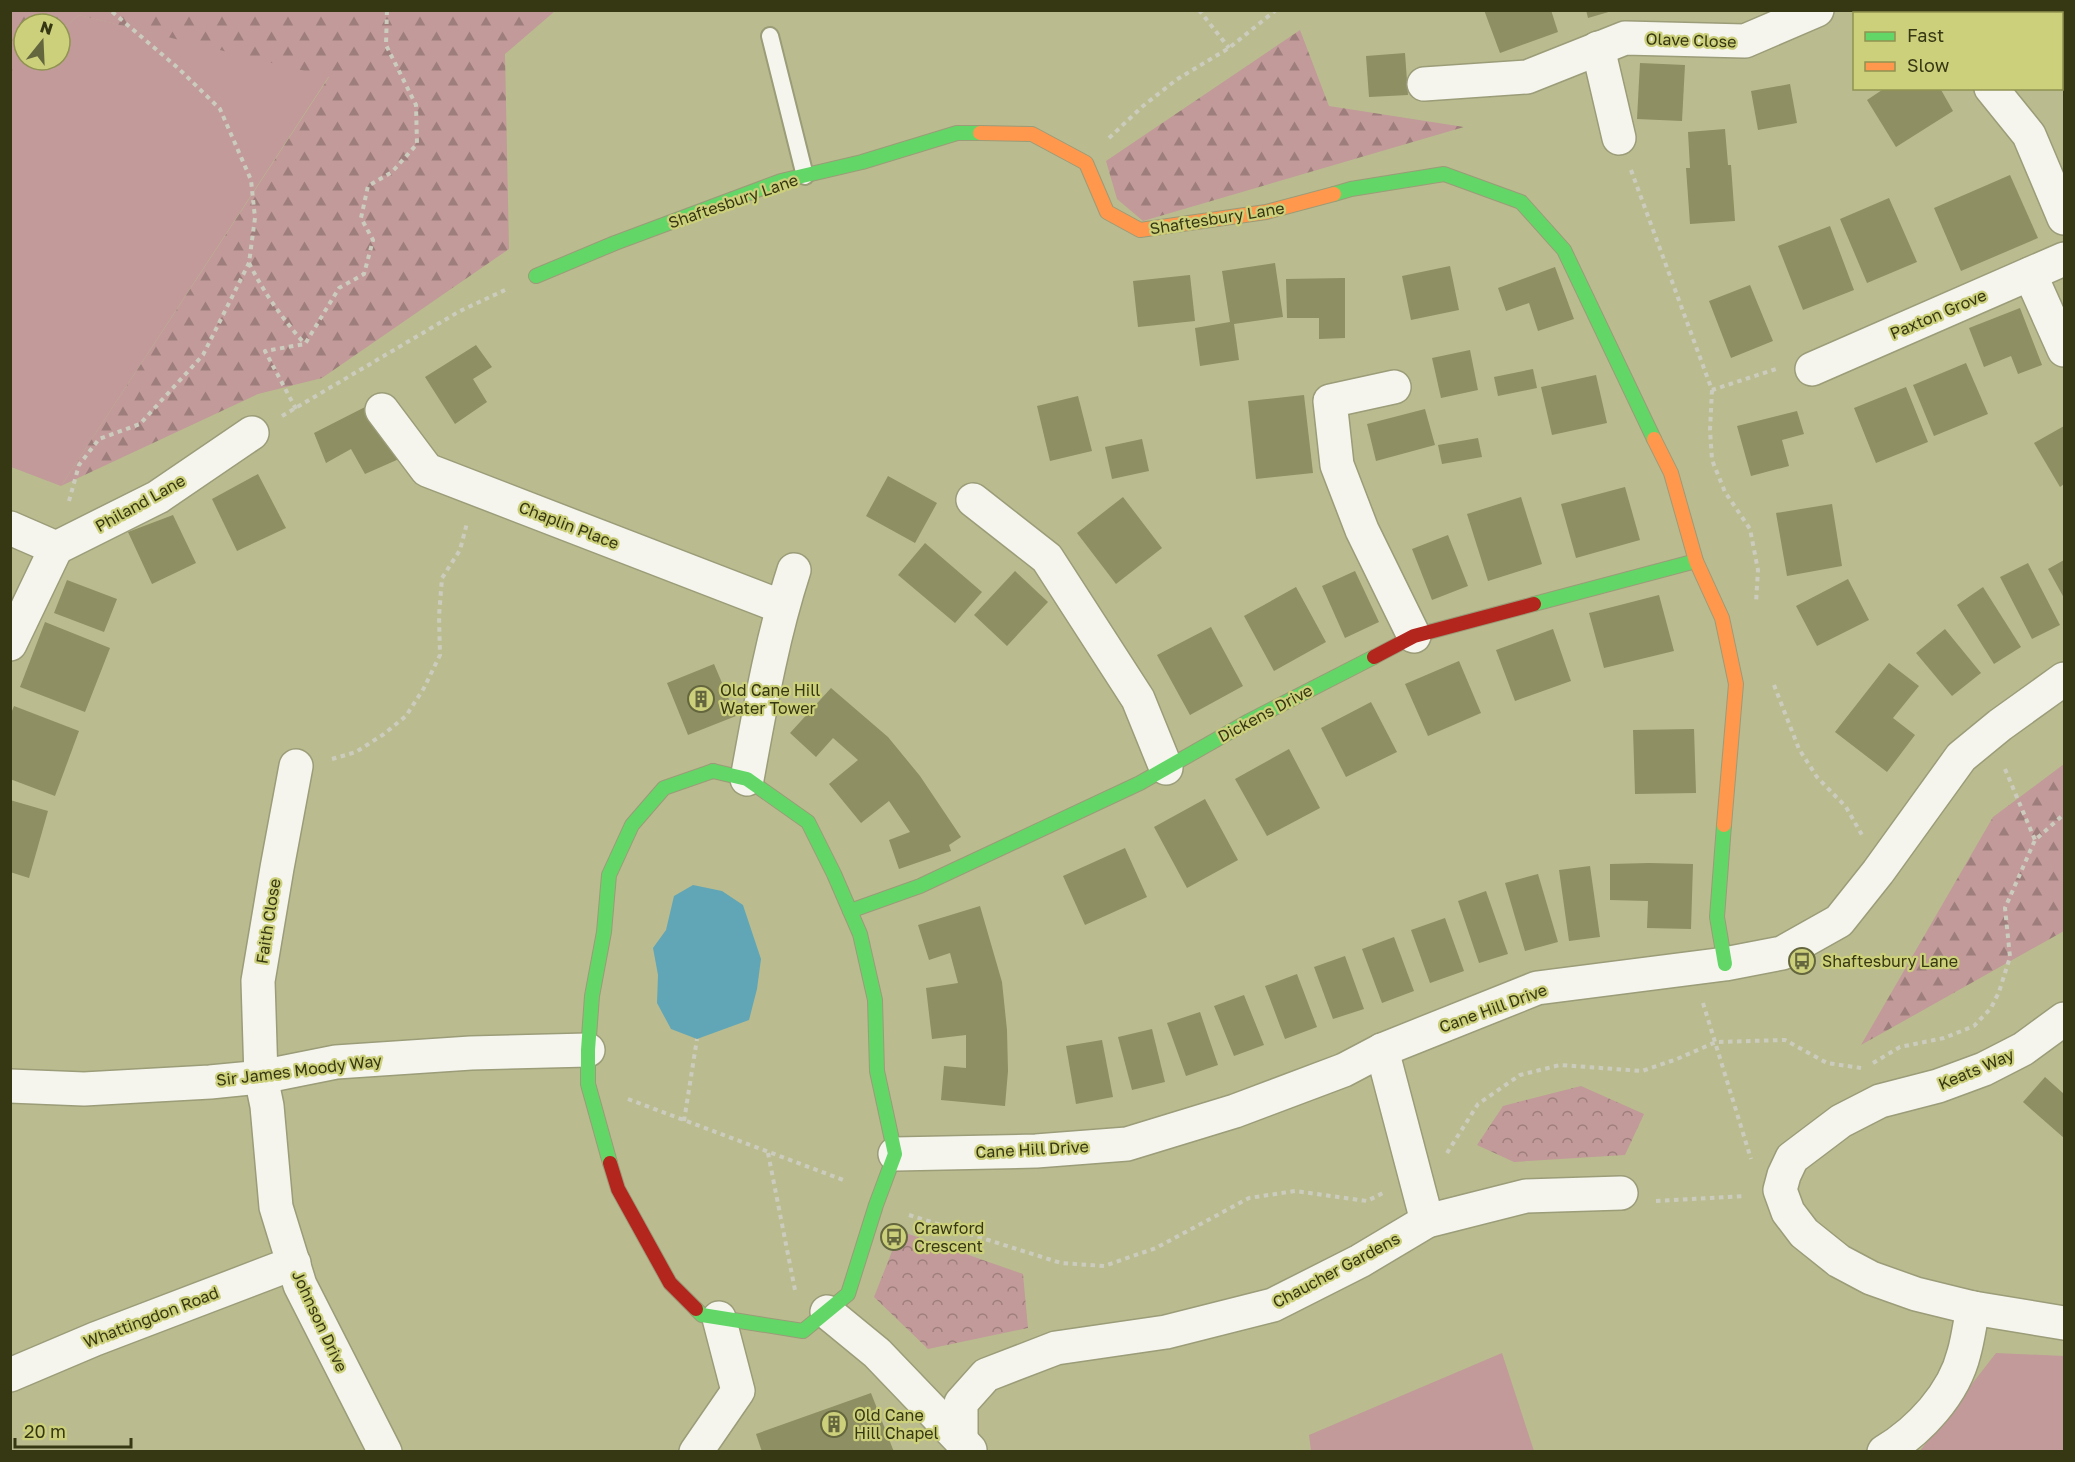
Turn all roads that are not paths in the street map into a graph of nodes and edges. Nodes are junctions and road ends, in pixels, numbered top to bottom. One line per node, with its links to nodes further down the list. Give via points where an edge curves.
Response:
1 (1816, 10): 3 (street, Olave Close, via 1744,41 1625,38)
2 (770, 36): 7 (lane)
3 (1598, 48): 4 (street, Olave Close, via 1527,77); 6 (street)
4 (1424, 84)
5 (1993, 90): 8 (street, via 2029,135)
6 (1619, 138)
7 (805, 176): 11 (street, Shaftesbury Lane, via 686,216); 20 (street, Shaftesbury Lane, via 957,133 1032,134 1086,163 1107,212 1140,230 1266,212 1352,189 1444,174 1521,202 1569,260 1671,473)
8 (2064, 218)
9 (2064, 258): 10 (street, Paxton Grove)
10 (2030, 274): 12 (street); 13 (street, Paxton Grove)
11 (536, 276)
12 (2064, 350)
13 (1812, 369)
14 (1394, 387): 23 (street, via 1330,401 1337,465 1362,530)
15 (382, 410): 22 (street, Chaplin Place, via 428,470)
16 (252, 433): 19 (street, Philand Lane, via 158,497)
17 (973, 500): 27 (street, via 1047,558 1138,699)
18 (10, 528): 19 (street)
19 (56, 548): 24 (street)
20 (1696, 561): 23 (street, Dickens Drive); 30 (street, Shaftesbury Lane, via 1722,618 1736,684 1717,917)
21 (794, 570): 22 (street)
22 (782, 607): 28 (street)
23 (1414, 636): 27 (street, Dickens Drive)
24 (10, 644)
25 (2064, 679): 30 (street, Cane Hill Drive, via 1961,757 1839,921 1782,953)
26 (296, 766): 34 (street, Faith Close, via 258,981)
27 (1167, 768): 29 (street, Dickens Drive, via 920,886)
28 (747, 779): 29 (street, via 808,822); 32 (street, via 713,771 664,788 632,825 609,875)
29 (850, 911): 36 (street, via 860,934 875,1000 877,1071)
30 (1725, 964): 33 (street, Cane Hill Drive, via 1538,988)
31 (2064, 1018): 40 (street, Keats Way, via 2023,1049 1984,1069 1880,1101 1841,1121 1792,1158 1784,1174 1780,1190 1788,1212 1804,1233 1839,1261 1871,1278 1916,1294)
32 (588, 1050): 34 (street, Sir James Moody Way, via 336,1062); 41 (street, via 588,1084 618,1189 669,1282 702,1316)
33 (1382, 1050): 36 (street, Cane Hill Drive, via 1344,1070 1235,1111 1127,1144 1036,1151); 38 (street)
34 (261, 1077): 35 (street, Sir James Moody Way, via 84,1089); 39 (street, Johnson Drive, via 276,1207)
35 (10, 1086)
36 (895, 1154): 42 (street, via 848,1294)
37 (1621, 1193): 38 (street, Chaucher Gardens, via 1526,1196)
38 (1427, 1221): 45 (street, Chaucher Gardens, via 1360,1261 1273,1305 1166,1332 1056,1348 986,1375 961,1403)
39 (294, 1263): 44 (street, Whattingdon Road); 46 (street, Johnson Drive, via 300,1285)
40 (1973, 1308): 43 (street); 48 (street, via 1964,1354 1952,1383 1919,1425)
41 (719, 1318): 42 (street); 47 (street, via 738,1392)
42 (815, 1322): 45 (street, via 877,1353)
43 (2064, 1323)
44 (10, 1375)
45 (966, 1446)
46 (385, 1452)
47 (696, 1452)
48 (1884, 1452)

